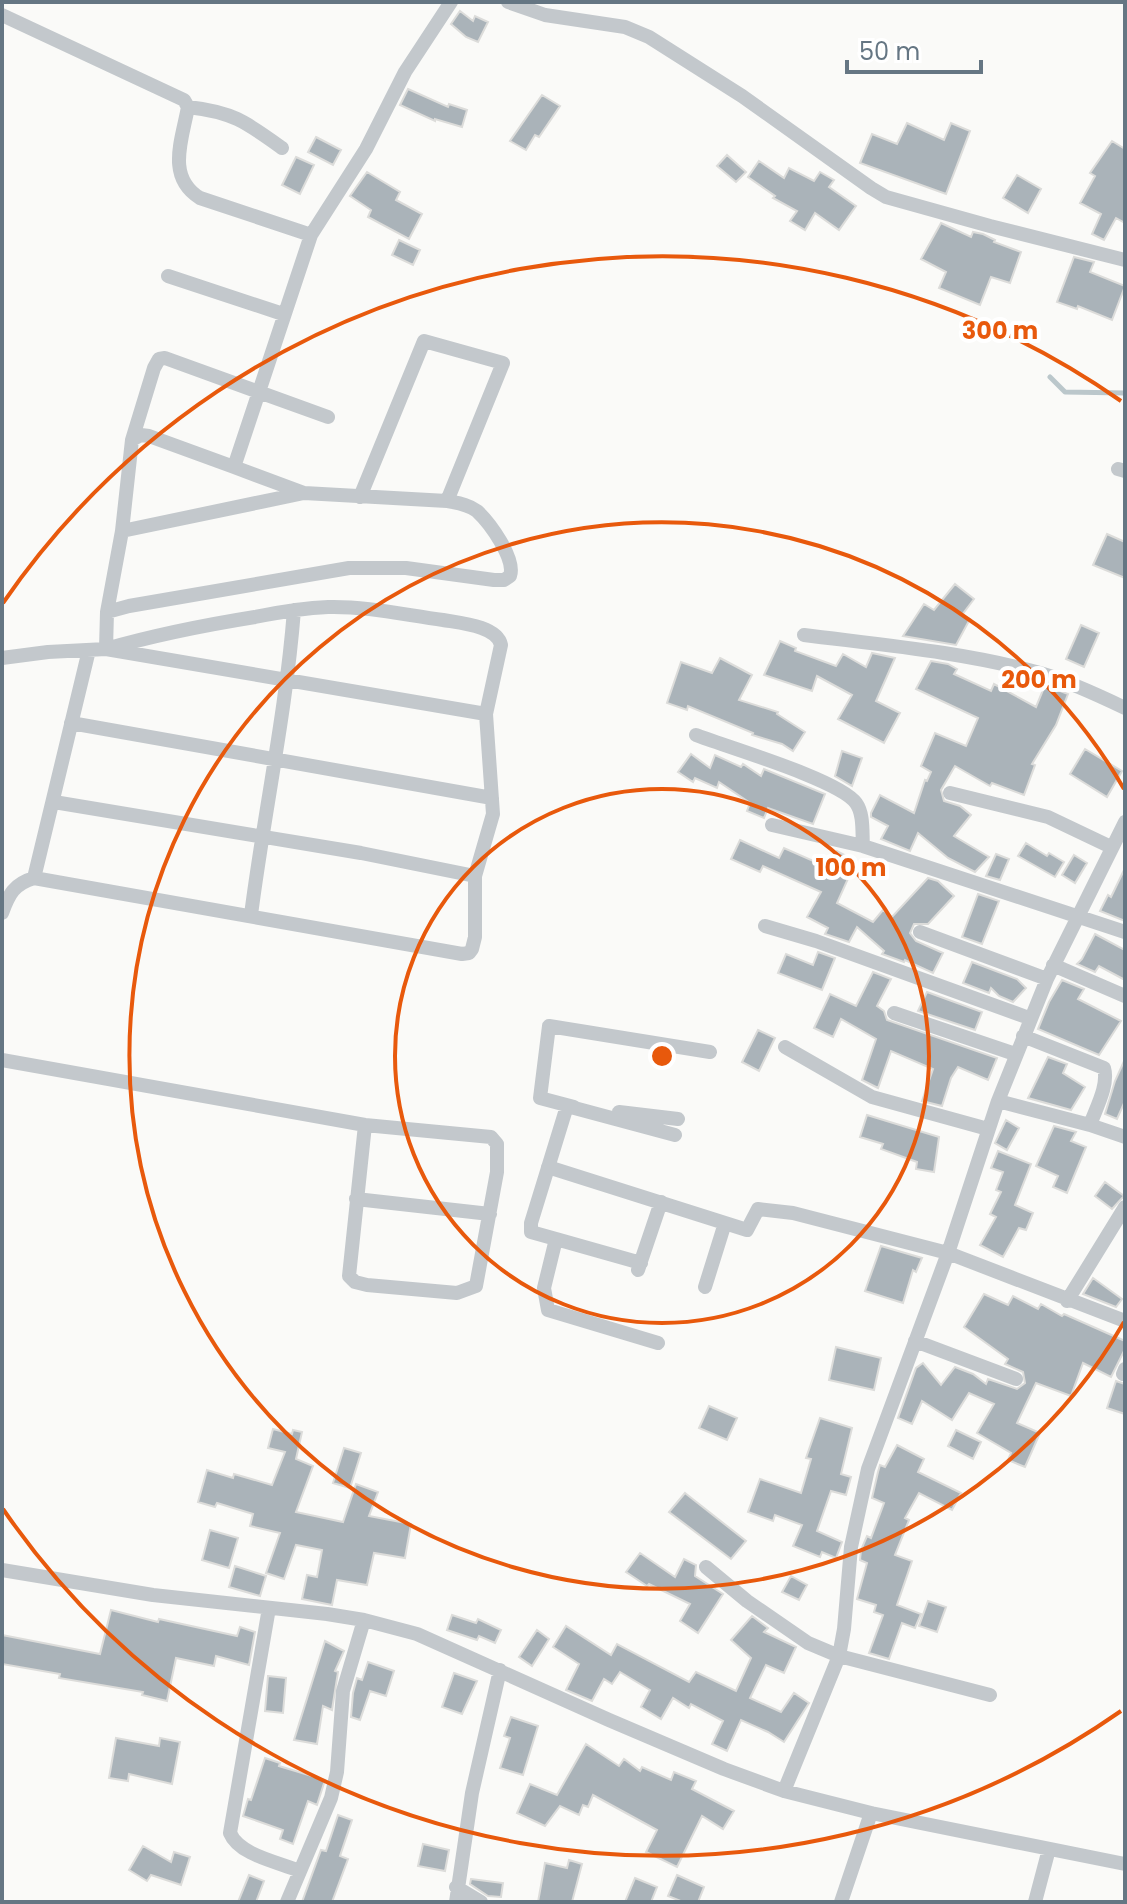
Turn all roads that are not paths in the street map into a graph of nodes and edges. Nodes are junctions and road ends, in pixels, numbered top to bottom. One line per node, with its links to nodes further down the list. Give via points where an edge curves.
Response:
1 (451, 2): 6 (street)
2 (508, 2): 7 (street, via 649,37 886,197)
3 (2, 15): 4 (street, via 176,95)
4 (188, 107): 5 (street, via 241,119); 6 (street, via 178,167 188,191)
5 (282, 148)
6 (311, 235): 9 (street)
7 (1125, 260)
8 (168, 276): 9 (street)
9 (283, 314): 10 (street)
10 (259, 390): 11 (street); 12 (street, via 159,359); 13 (street)
11 (328, 417)
12 (132, 440): 13 (street, via 149,436); 17 (street)
13 (234, 467): 14 (street)
14 (304, 493): 15 (street); 17 (street)
15 (360, 497): 16 (street); 16 (street, via 424,341 503,363)
16 (447, 501): 19 (street, via 478,512 507,552 510,576 494,580 406,568 349,568)
17 (122, 531): 19 (street)
18 (294, 610): 21 (street); 24 (street); 26 (street, via 360,608 457,622 493,633 501,645)
19 (107, 612): 21 (street)
20 (804, 635): 25 (street, via 1013,666)
21 (106, 643): 22 (street); 24 (street)
22 (89, 650): 23 (street); 27 (street)
23 (2, 658)
24 (289, 679): 26 (street); 29 (street)
25 (1125, 708)
26 (486, 714): 31 (street)
27 (71, 723): 29 (street); 32 (street)
28 (696, 735): 36 (street, via 825,783 853,799 860,812)
29 (274, 759): 31 (street); 35 (street)
30 (950, 793): 37 (street, via 1048,817)
31 (492, 798): 38 (street, via 493,814)
32 (54, 802): 35 (street); 39 (street)
33 (772, 825): 36 (street)
34 (1123, 828): 37 (street)
35 (261, 837): 38 (street); 42 (street)
36 (863, 846): 41 (street)
37 (1111, 847): 41 (street)
38 (475, 876): 42 (street, via 474,943 469,953)
39 (34, 878): 40 (street, via 20,881); 42 (street)
40 (2, 913)
41 (1078, 914): 45 (street); 46 (street)
42 (251, 915)
43 (765, 926): 49 (street)
44 (920, 932): 46 (street)
45 (1125, 932)
46 (1050, 972): 47 (street); 49 (street)
47 (1125, 996)
48 (894, 1013): 53 (street)
49 (1029, 1018): 50 (street)
50 (1023, 1036): 53 (street); 59 (street, via 1104,1068 1102,1093)
51 (785, 1047): 60 (street, via 872,1097)
52 (710, 1052): 56 (street, via 549,1026 540,1098)
53 (1015, 1054): 55 (street)
54 (2, 1060): 58 (street)
55 (998, 1101): 59 (street); 60 (street)
56 (567, 1106): 57 (street); 61 (street); 63 (street)
57 (678, 1119)
58 (365, 1125): 64 (street); 67 (street, via 491,1137 497,1144 497,1172)
59 (1090, 1125): 62 (street)
60 (988, 1129): 70 (street)
61 (675, 1135)
62 (1125, 1137)
63 (548, 1167): 65 (street); 69 (street, via 531,1232)
64 (356, 1199): 67 (street); 67 (street, via 349,1276 367,1285 457,1293 476,1286)
65 (661, 1202): 68 (street); 69 (street, via 640,1267)
66 (1125, 1207): 72 (street)
67 (490, 1214)
68 (725, 1223): 70 (street, via 747,1230 758,1209 782,1212); 71 (street)
69 (556, 1239): 75 (street, via 544,1288 548,1310)
70 (948, 1253): 72 (street); 74 (street)
71 (705, 1287)
72 (1067, 1301): 73 (street)
73 (1125, 1321)
74 (915, 1341): 76 (street); 81 (street, via 868,1469 851,1547)
75 (658, 1343)
76 (1016, 1379)
77 (706, 1567): 81 (street, via 781,1626)
78 (2, 1570): 79 (street)
79 (269, 1608): 80 (street); 88 (street, via 230,1833 245,1850)
80 (364, 1620): 82 (street, via 417,1634); 88 (street, via 340,1705 331,1798)
81 (839, 1656): 83 (street); 84 (street)
82 (500, 1670): 84 (street); 89 (street)
83 (990, 1695)
84 (784, 1791): 85 (street)
85 (871, 1813): 86 (street); 92 (street)
86 (1049, 1849): 87 (street); 93 (street)
87 (1125, 1864)
88 (300, 1871): 90 (street)
89 (456, 1895): 91 (street)
90 (287, 1902)
91 (481, 1902)
92 (841, 1902)
93 (1035, 1902)

